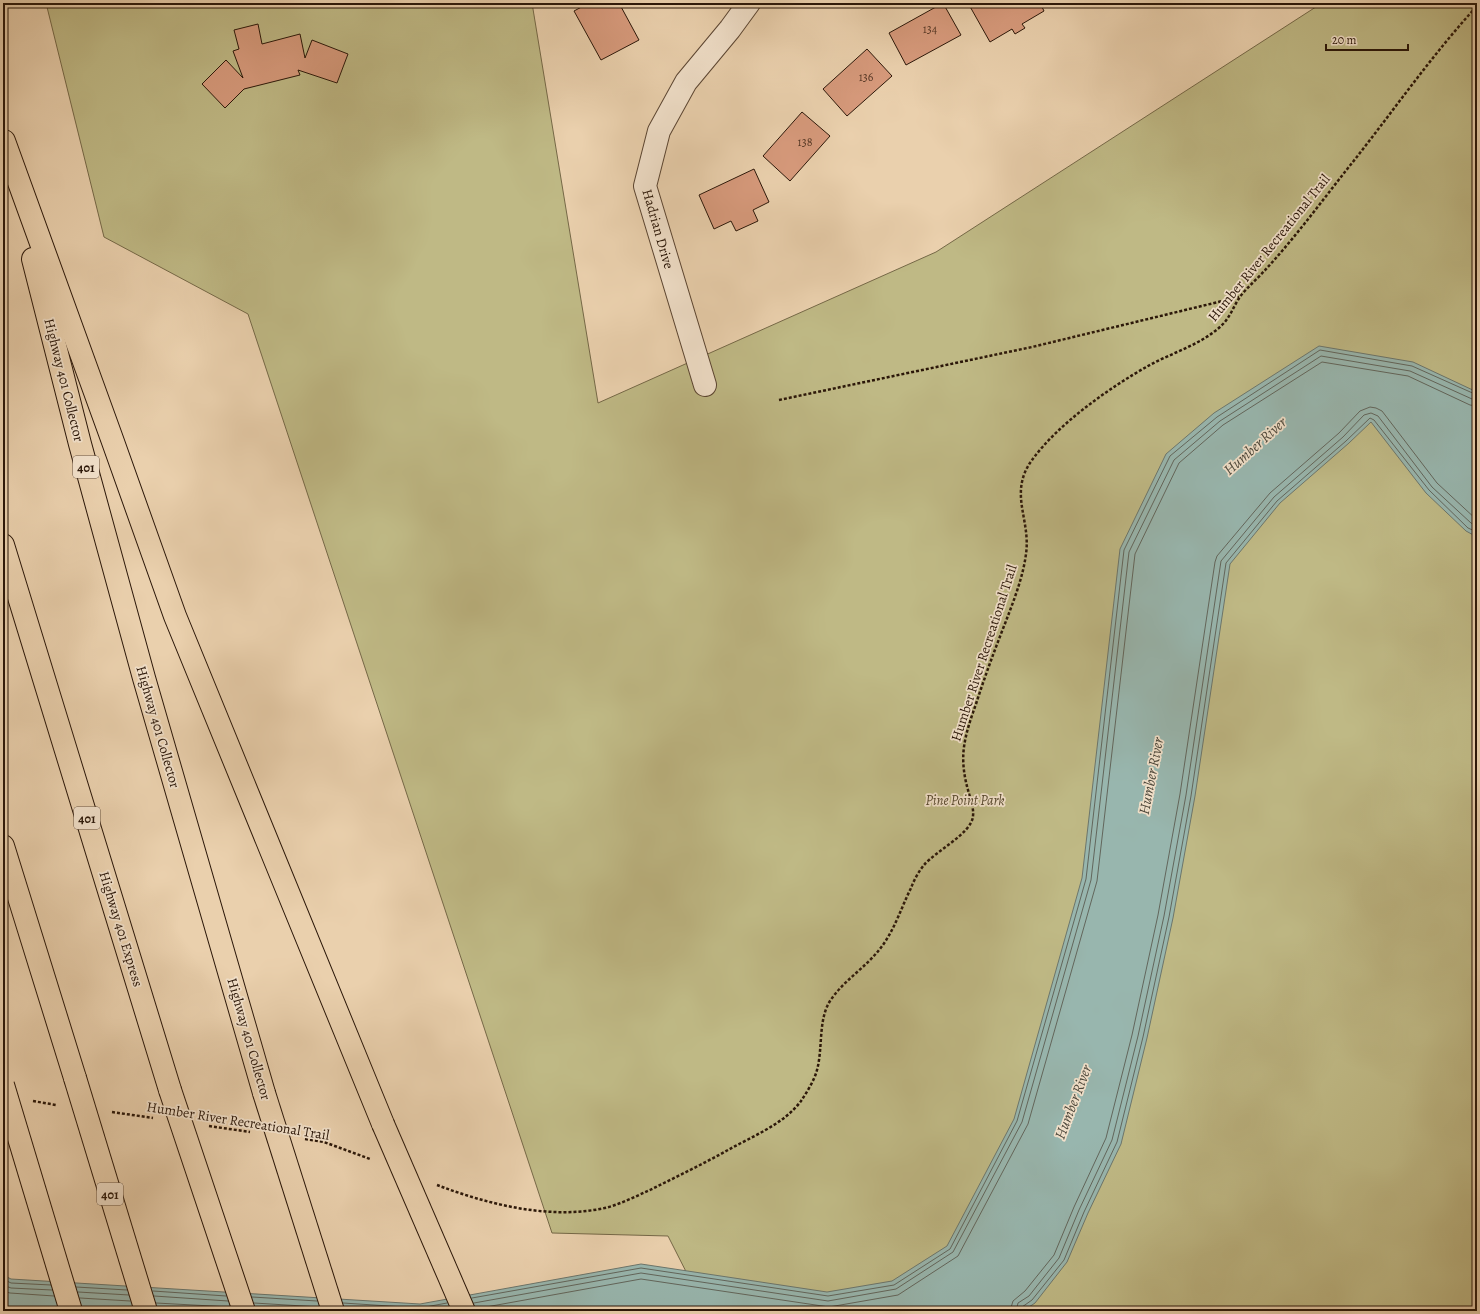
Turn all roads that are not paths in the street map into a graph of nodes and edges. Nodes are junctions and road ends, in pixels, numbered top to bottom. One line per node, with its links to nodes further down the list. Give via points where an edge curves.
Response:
1 (748, 3): 3 (street, Hadrian Drive, via 686,82 659,131 644,186)
2 (3, 140): 10 (highway, Highway 401 Collector / 401, bridge, via 80,444 144,678 264,1093); 11 (highway, bridge, via 175,616 383,1124)
3 (705, 386)
4 (3, 545): 9 (highway, Highway 401 Express / 401, bridge, via 170,1090)
5 (3, 846): 8 (highway, 401, bridge)
6 (3, 1085): 7 (highway, bridge)
7 (71, 1311)
8 (146, 1311)
9 (244, 1311)
10 (333, 1311)
11 (464, 1311)

